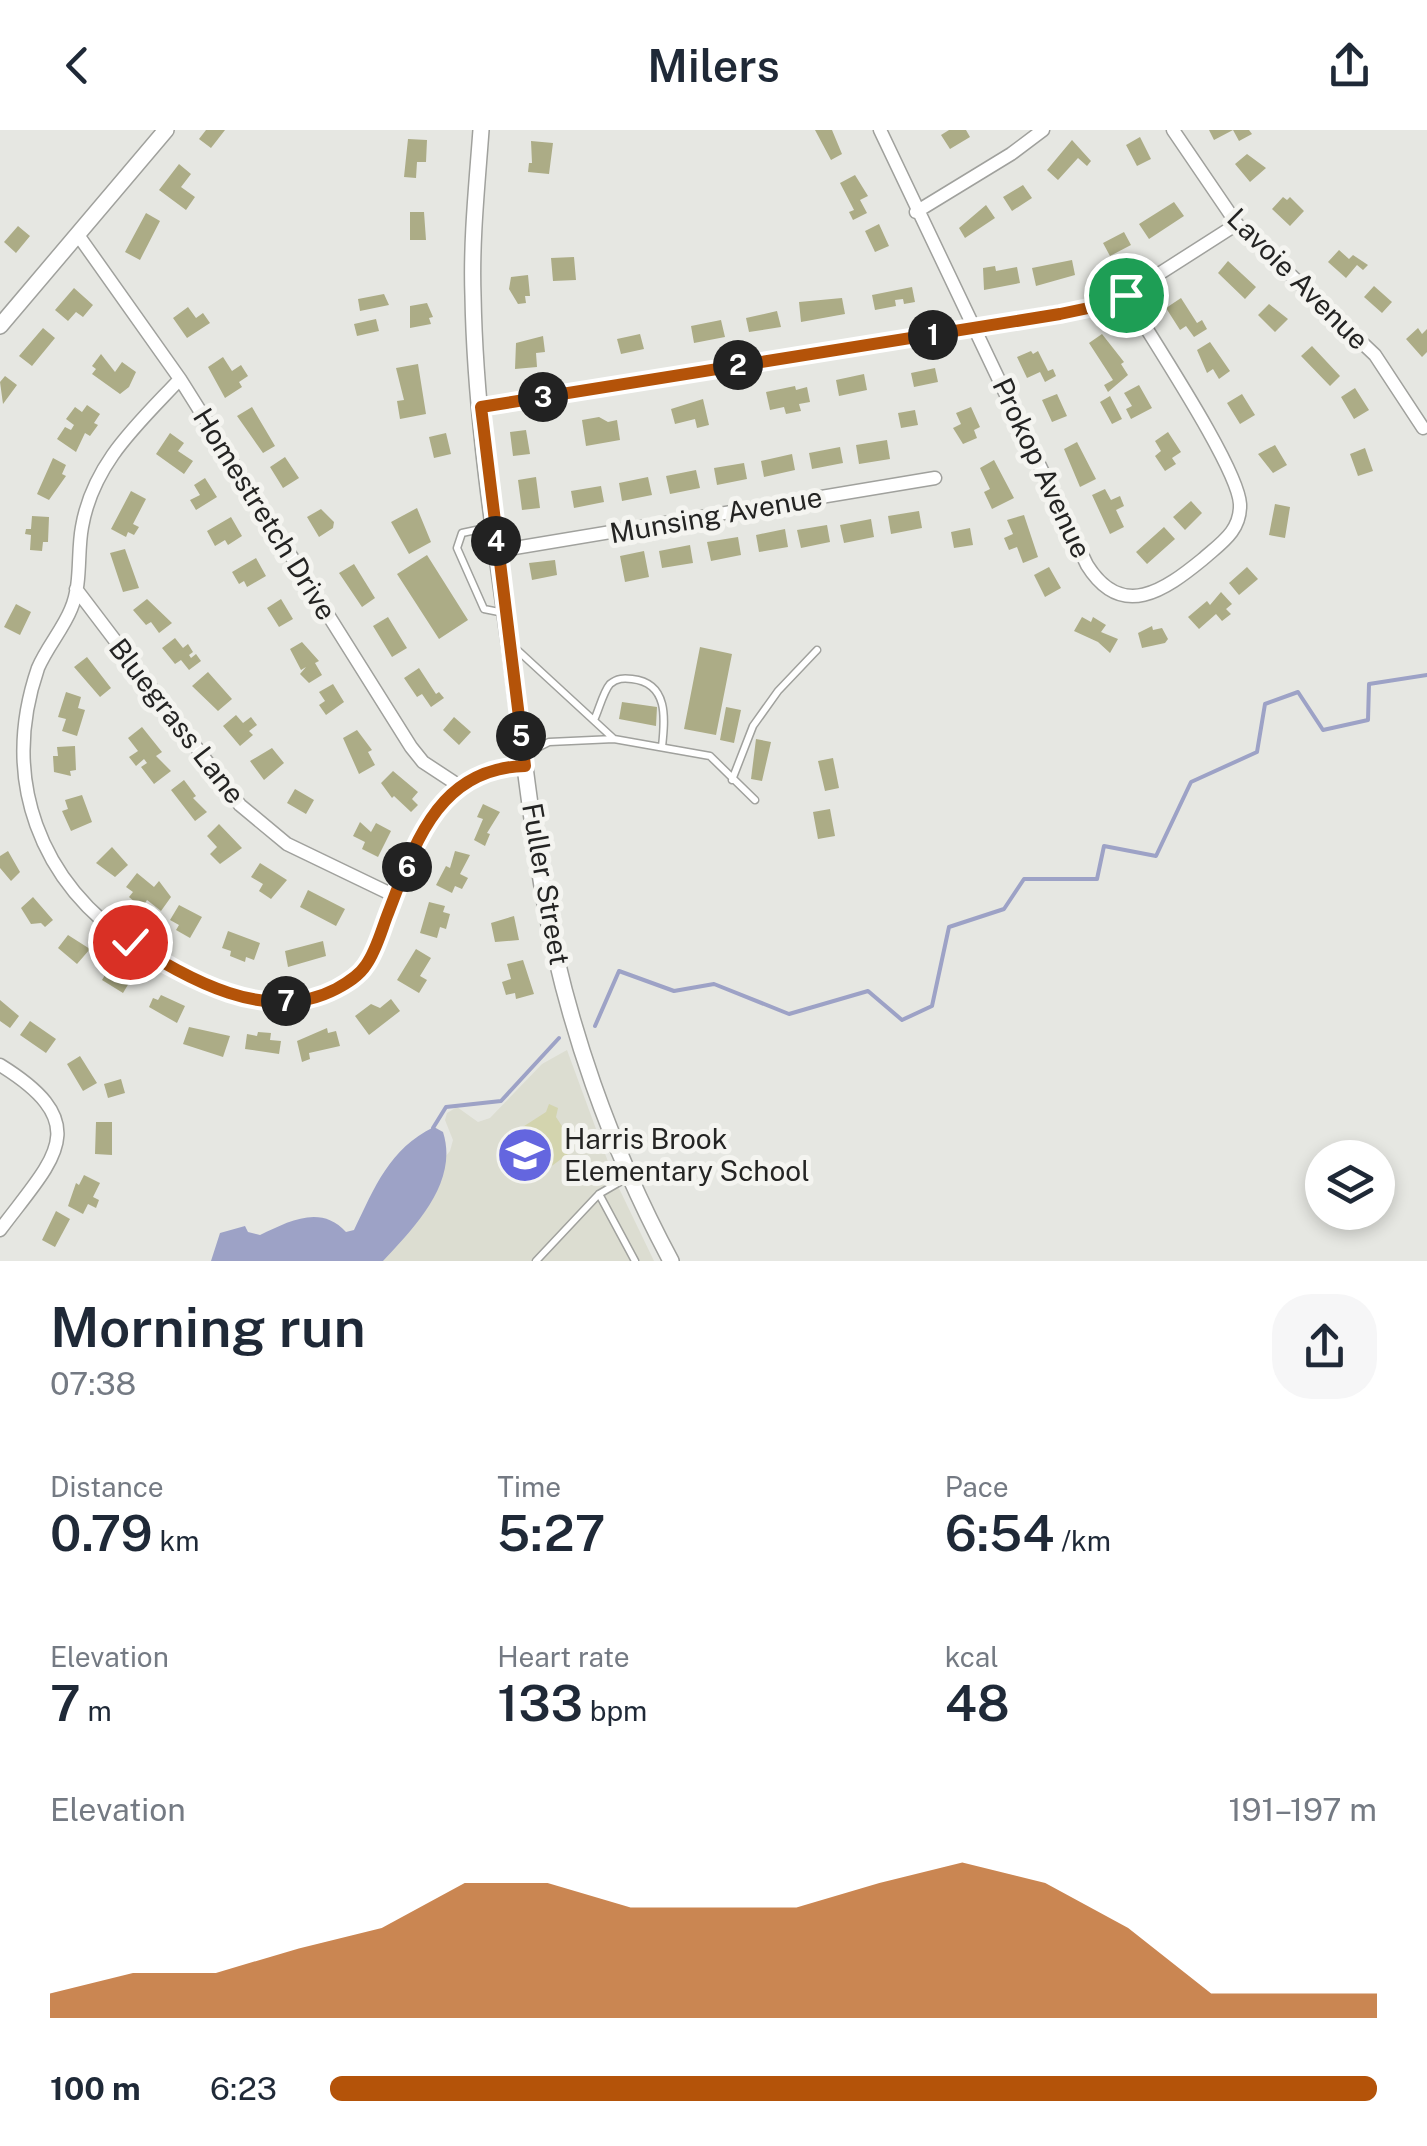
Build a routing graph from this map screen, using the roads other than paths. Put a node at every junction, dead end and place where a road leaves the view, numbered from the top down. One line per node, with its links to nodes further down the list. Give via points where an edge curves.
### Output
1 (166, 130): 8 (street)
2 (482, 130): 13 (street, Fuller Street, via 472,270)
3 (880, 130): 6 (street, Prokop Avenue)
4 (1043, 130): 6 (street)
5 (1173, 130): 7 (street, Lavoie Avenue)
6 (916, 212): 11 (street, Prokop Avenue)
7 (1238, 224): 9 (street); 14 (street, Lavoie Avenue, via 1375,355)
8 (78, 235): 10 (street); 12 (street, Homestretch Drive)
9 (1126, 295): 11 (street); 11 (street, Prokop Avenue, via 1227,466 1240,503 1228,538 1175,582 1141,596 1111,590 1090,570)
10 (0, 326)
11 (975, 328): 13 (street)
12 (180, 379): 18 (street, via 95,478 82,524); 27 (street, Homestretch Drive, via 418,758)
13 (481, 407): 16 (street, Fuller Street)
14 (1423, 428)
15 (935, 478): 17 (street, Munsing Avenue)
16 (494, 527): 17 (street, Fuller Street); 19 (lane, via 462,533 457,548 484,610)
17 (497, 552): 19 (street, Fuller Street)
18 (76, 590): 29 (street, Bluegrass Lane, via 240,805 287,844); 29 (street, via 38,668 17,749 35,835 86,908 180,971 228,993 277,1002 312,999 356,976 373,952)
19 (505, 613): 20 (street, Fuller Street)
20 (509, 642): 22 (lane); 25 (street, Fuller Street)
21 (817, 650): 26 (lane, via 753,726)
22 (594, 720): 23 (lane); 24 (lane, via 608,686 621,678 642,680 662,701)
23 (614, 740): 24 (lane); 25 (lane, via 549,742)
24 (662, 747): 26 (lane, via 710,756)
25 (524, 760): 27 (street); 31 (street, Fuller Street, via 566,993)
26 (732, 780): 28 (lane)
27 (458, 785): 29 (street, via 436,812)
28 (755, 800)
29 (394, 896)
30 (0, 1064): 33 (street, via 44,1098 58,1136 52,1158)
31 (631, 1175): 32 (lane); 36 (street, Fuller Street)
32 (599, 1194): 34 (lane); 35 (lane)
33 (0, 1230)
34 (536, 1261)
35 (636, 1261)
36 (672, 1261)

